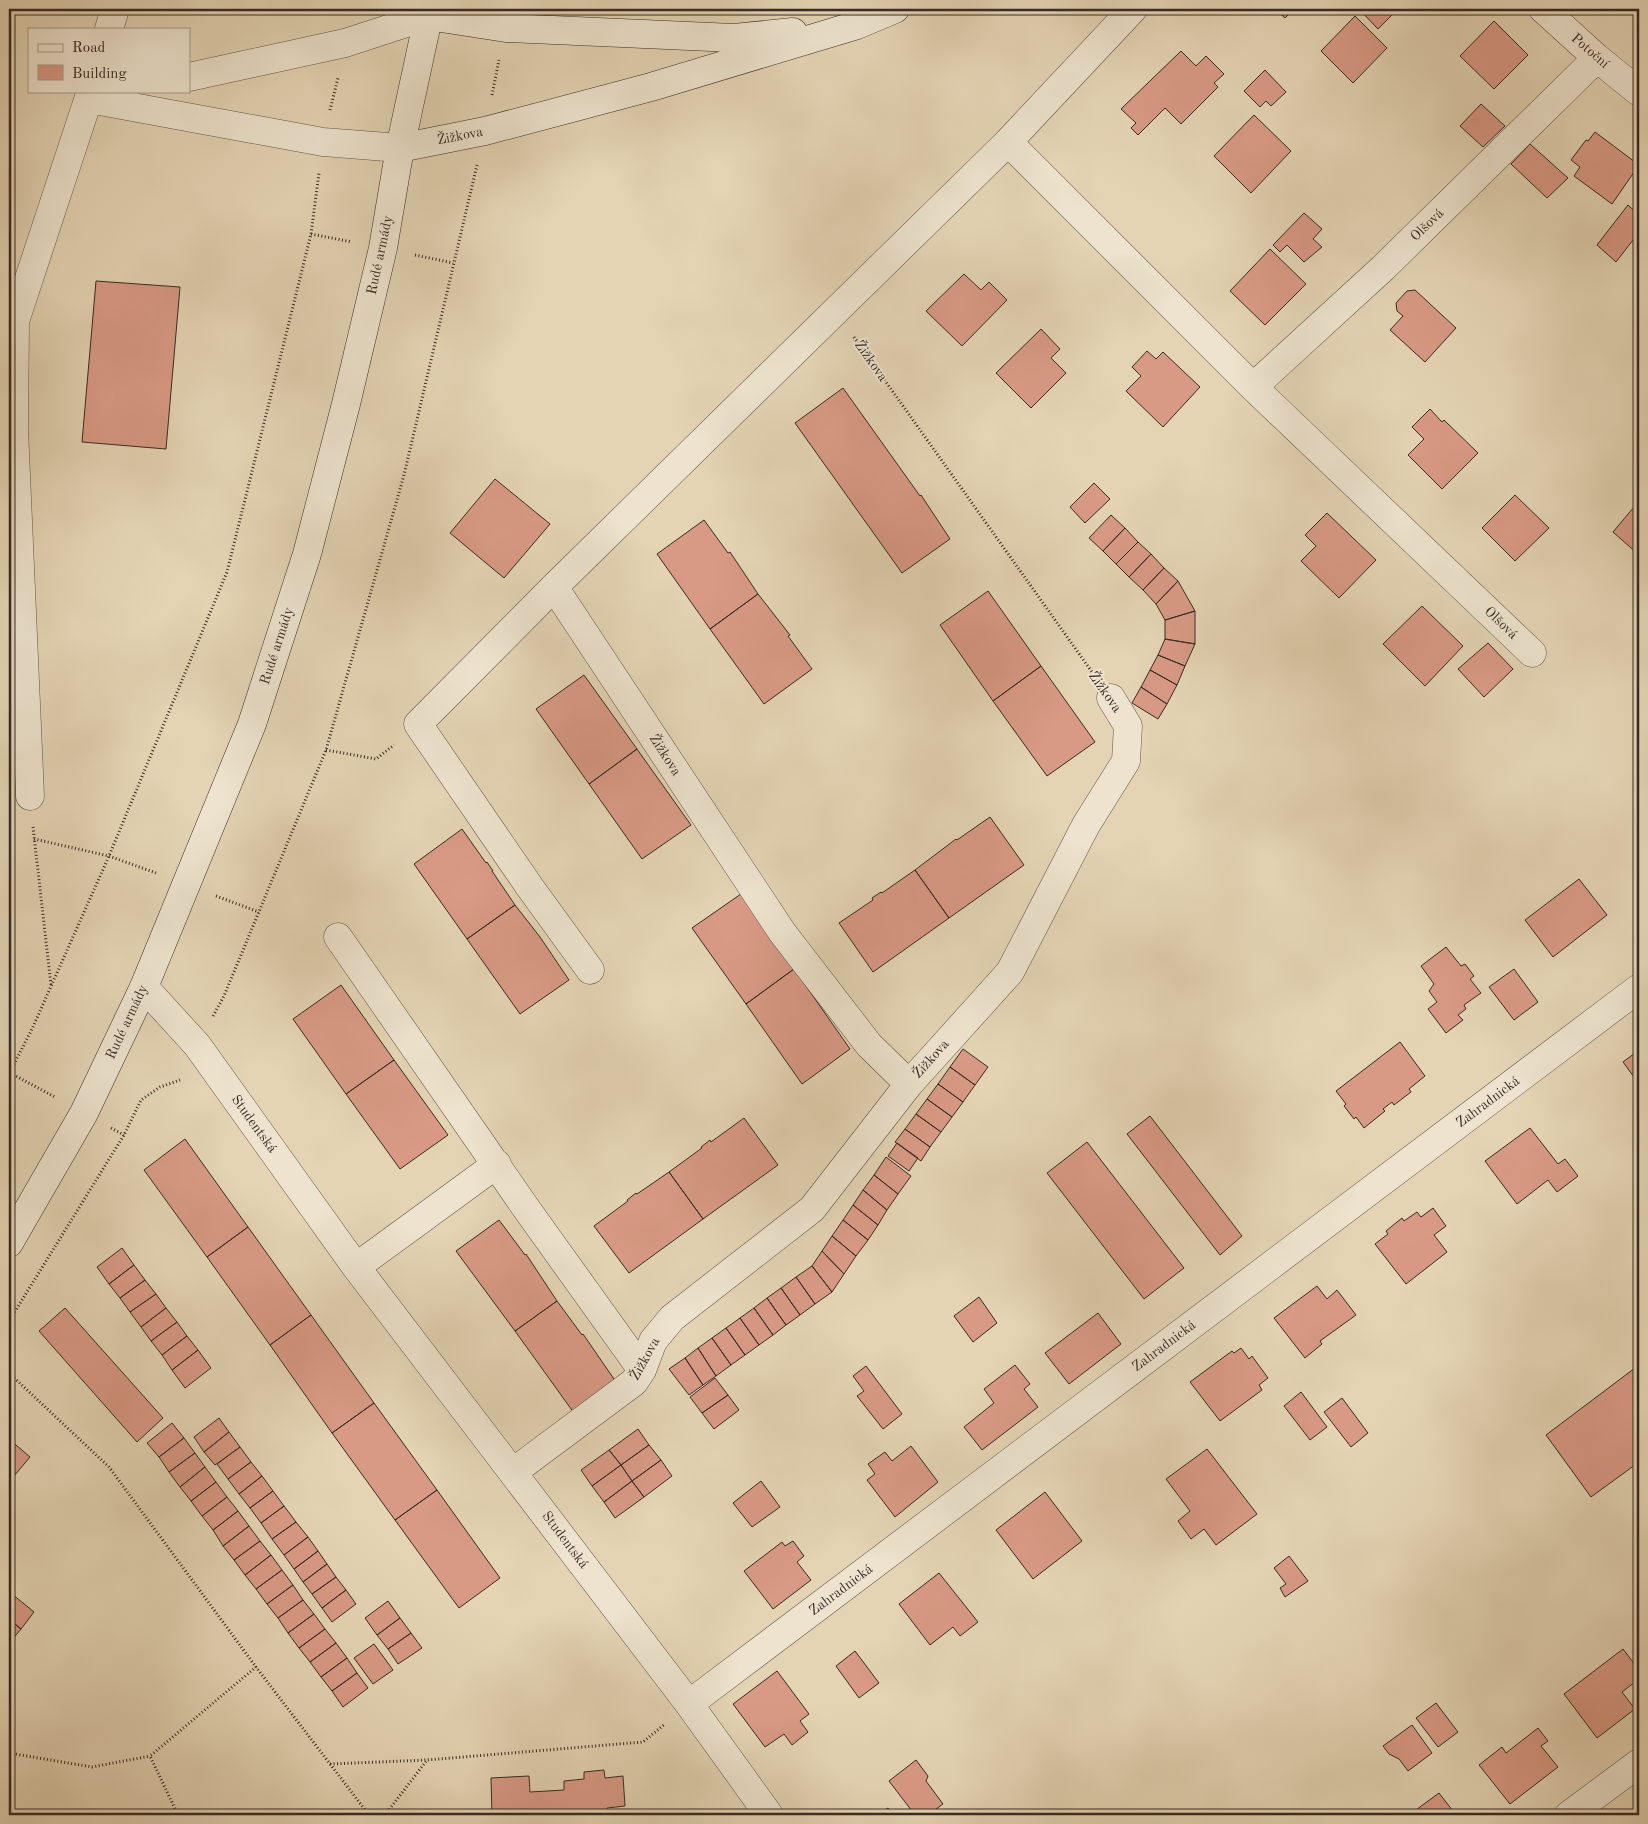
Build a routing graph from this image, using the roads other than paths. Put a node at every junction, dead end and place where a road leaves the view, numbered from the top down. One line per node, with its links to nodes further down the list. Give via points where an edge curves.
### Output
1 (115, 9): 7 (street)
2 (895, 9): 6 (street, Žižkova)
3 (1133, 9): 13 (street)
4 (1543, 9): 8 (street, Potoční)
5 (429, 12): 6 (street, Žižkova, via 506,28 734,38); 9 (street, Žižkova, via 345,43); 14 (street, Rudé armády)
6 (857, 25): 14 (street, Žižkova, via 651,87 485,131)
7 (109, 28)
8 (1597, 58): 11 (street, Potoční); 15 (street, Olšová, via 1383,268)
9 (190, 77)
10 (116, 92): 12 (street)
11 (1639, 92)
12 (90, 95): 14 (street, Žižkova, via 323,142); 19 (street, via 15,320 14,429)
13 (1008, 142): 15 (street, Olšová); 16 (street)
14 (400, 148): 22 (street, Rudé armády, via 382,248 307,554 252,724)
15 (1253, 387): 17 (street, Olšová)
16 (554, 587): 21 (street, via 418,724); 24 (street, Žižkova, via 782,932 869,1045)
17 (1532, 653)
18 (1111, 698): 24 (street, Žižkova, via 1128,726 1126,761 1086,825 1010,972)
19 (30, 796)
20 (338, 937): 25 (street)
21 (590, 970)
22 (144, 987): 26 (street, Rudé armády, via 84,1113); 27 (street, Studentská, via 197,1045)
23 (1639, 988): 30 (street, Zahradnická)
24 (909, 1084): 28 (street, Žižkova, via 812,1209 672,1318 653,1341)
25 (497, 1164): 27 (street); 28 (street)
26 (9, 1243)
27 (356, 1267): 29 (street, Studentská)
28 (642, 1370): 29 (street, Žižkova, via 634,1382 618,1395)
29 (514, 1472): 30 (street, Studentská)
30 (689, 1704): 32 (street, Studentská)
31 (1639, 1763): 33 (street)
32 (769, 1815)
33 (1568, 1815)

